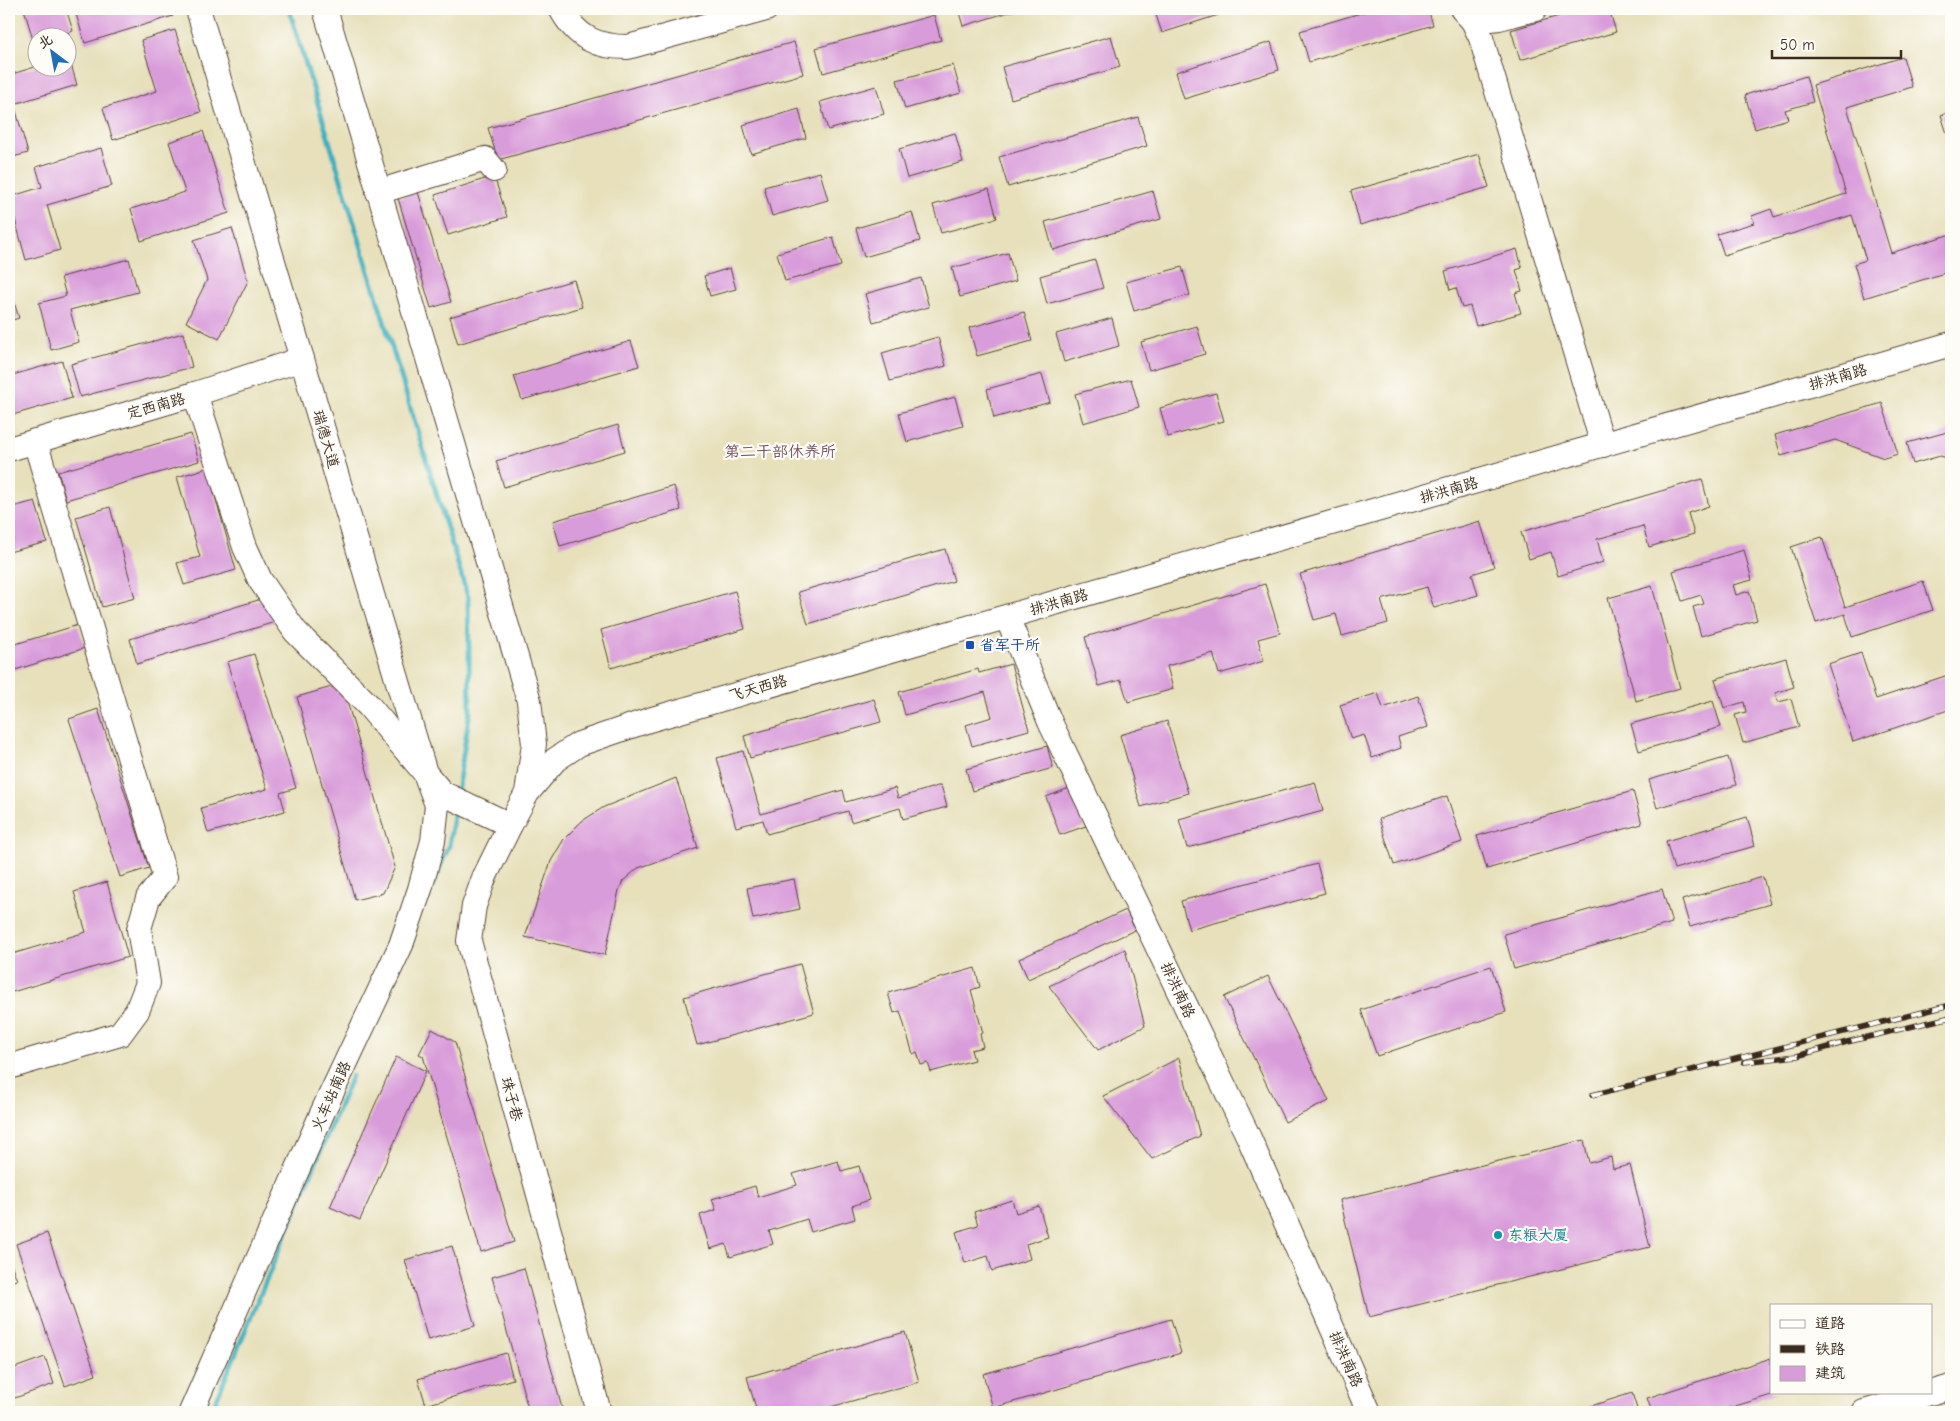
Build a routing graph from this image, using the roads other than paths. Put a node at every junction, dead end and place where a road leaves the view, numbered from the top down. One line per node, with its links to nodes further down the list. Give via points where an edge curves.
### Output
1 (198, 9): 10 (street, 瑞德大道)
2 (325, 9): 8 (street)
3 (561, 9): 4 (street, via 583,36 595,43 628,47)
4 (766, 9)
5 (1535, 9): 6 (street, via 1499,18)
6 (1467, 15): 13 (street, via 1481,38)
7 (494, 170): 8 (street, via 485,159)
8 (378, 192): 17 (street, via 530,701 534,744)
9 (1951, 344): 13 (street, 排洪南路)
10 (302, 359): 11 (street, 定西南路); 16 (street, 瑞德大道)
11 (195, 394): 12 (street, 定西南路); 16 (street, via 245,546 260,580 295,631 368,705)
12 (35, 441): 14 (street, 定西南路); 19 (street, via 165,877 148,898 139,929 148,983 137,1011 120,1034)
13 (1603, 445): 15 (street, 排洪南路)
14 (9, 449)
15 (1007, 617): 17 (street, 飞天西路, via 649,720 579,744 555,760); 25 (street, 排洪南路, via 1050,722 1249,1138)
16 (425, 773): 18 (street, 瑞德大道, via 442,793); 23 (street, 火车站南路, via 437,805 433,841 401,945 324,1109)
17 (528, 793): 18 (street, 珠子巷)
18 (510, 825): 24 (street, 珠子巷, via 474,906 469,941)
19 (9, 1067)
20 (1951, 1387): 21 (street)
21 (1932, 1392)
22 (1927, 1394): 26 (street)
23 (191, 1412)
24 (599, 1412)
25 (1369, 1412)
26 (1864, 1412)

